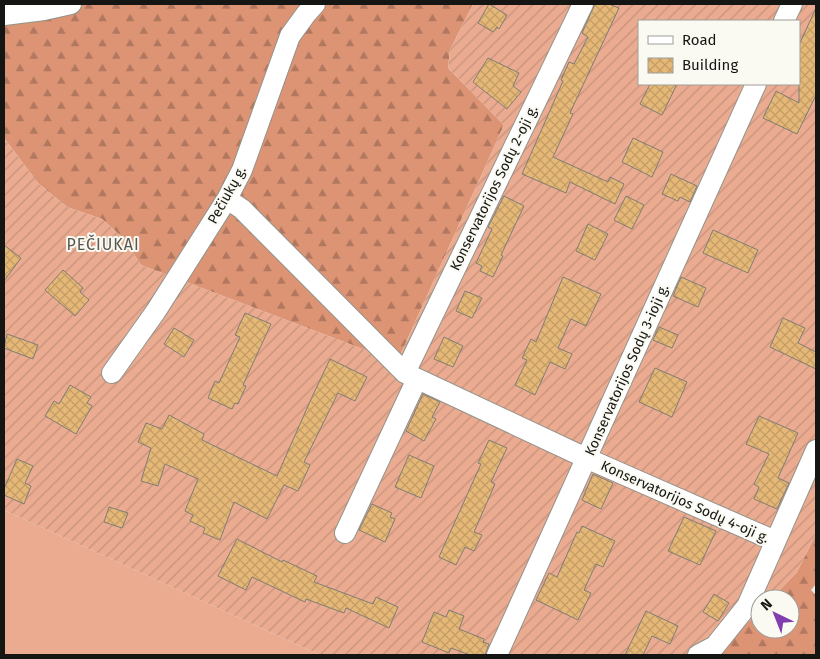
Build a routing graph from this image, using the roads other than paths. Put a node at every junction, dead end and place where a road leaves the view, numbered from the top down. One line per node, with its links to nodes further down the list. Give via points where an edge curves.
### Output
1 (71, 4): 5 (street)
2 (315, 4): 8 (street, Pečiukų g., via 290,36 242,170)
3 (583, 4): 10 (street, Konservatorijos Sodų 2-oji g.)
4 (792, 4): 6 (street)
5 (4, 15)
6 (784, 20)
7 (756, 85): 12 (street, Konservatorijos Sodų 3-ioji g.)
8 (227, 200): 9 (street, Pečiukų g.); 10 (street, via 242,208)
9 (112, 373)
10 (411, 376): 12 (street, Konservatorijos Sodų 4-oji g.); 13 (street, Konservatorijos Sodų 2-oji g.)
11 (816, 450): 14 (street)
12 (586, 458): 14 (street, Konservatorijos Sodų 4-oji g.); 15 (street, Konservatorijos Sodų 3-ioji g.)
13 (345, 533)
14 (775, 541): 16 (street, via 747,606 715,646)
15 (497, 655)
16 (698, 655)

